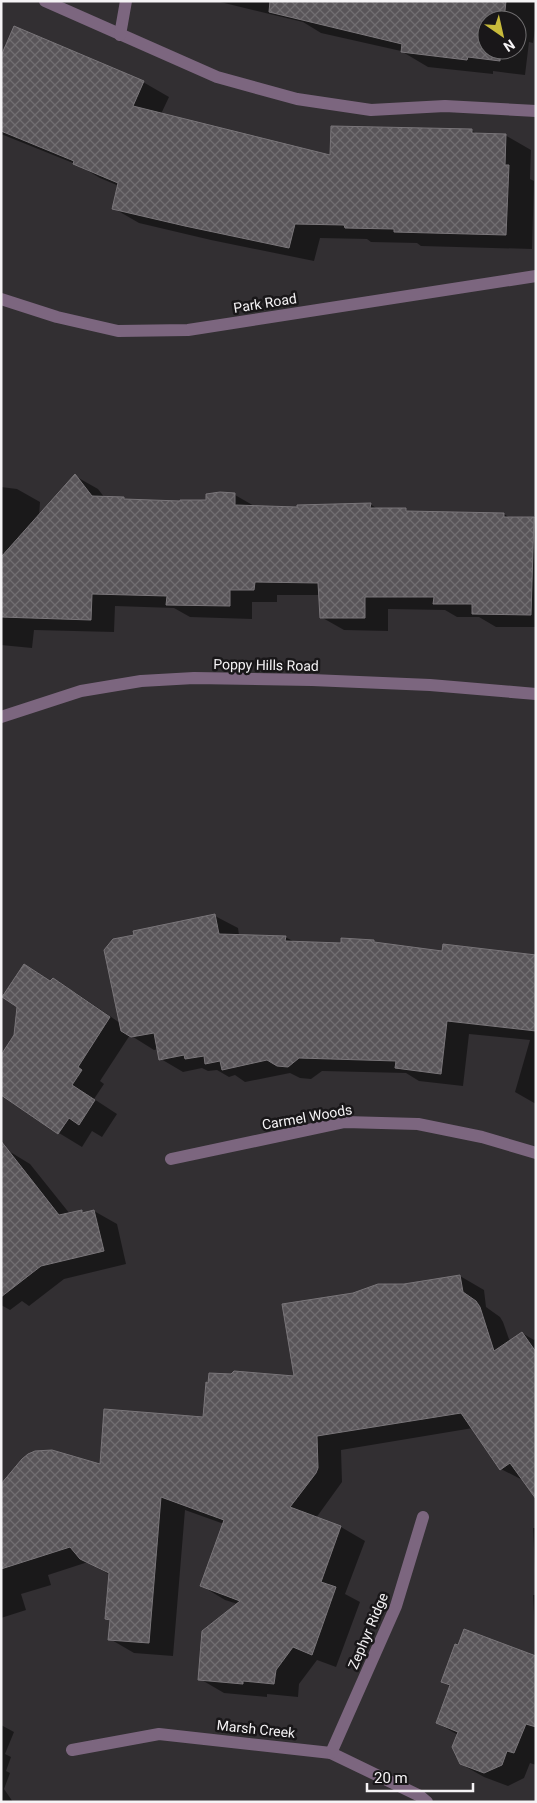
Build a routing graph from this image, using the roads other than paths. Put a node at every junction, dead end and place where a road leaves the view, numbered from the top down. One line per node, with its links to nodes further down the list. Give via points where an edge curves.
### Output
1 (44, 1): 3 (street)
2 (126, 1): 3 (street)
3 (120, 35): 4 (street, via 217,77 297,99 371,110 446,106)
4 (536, 111)
5 (536, 276): 6 (street, Park Road, via 188,330 118,331 57,317)
6 (1, 299)
7 (536, 694): 8 (street, Poppy Hills Road, via 430,685 194,678 141,681 81,691)
8 (1, 718)
9 (536, 1153): 10 (street, Carmel Woods, via 482,1136 418,1124 346,1122)
10 (171, 1159)
11 (423, 1517): 13 (street, Zephyr Ridge, via 396,1606)
12 (72, 1750): 13 (street, Marsh Creek, via 159,1734)
13 (331, 1753): 14 (street, Marsh Creek)
14 (427, 1802)

